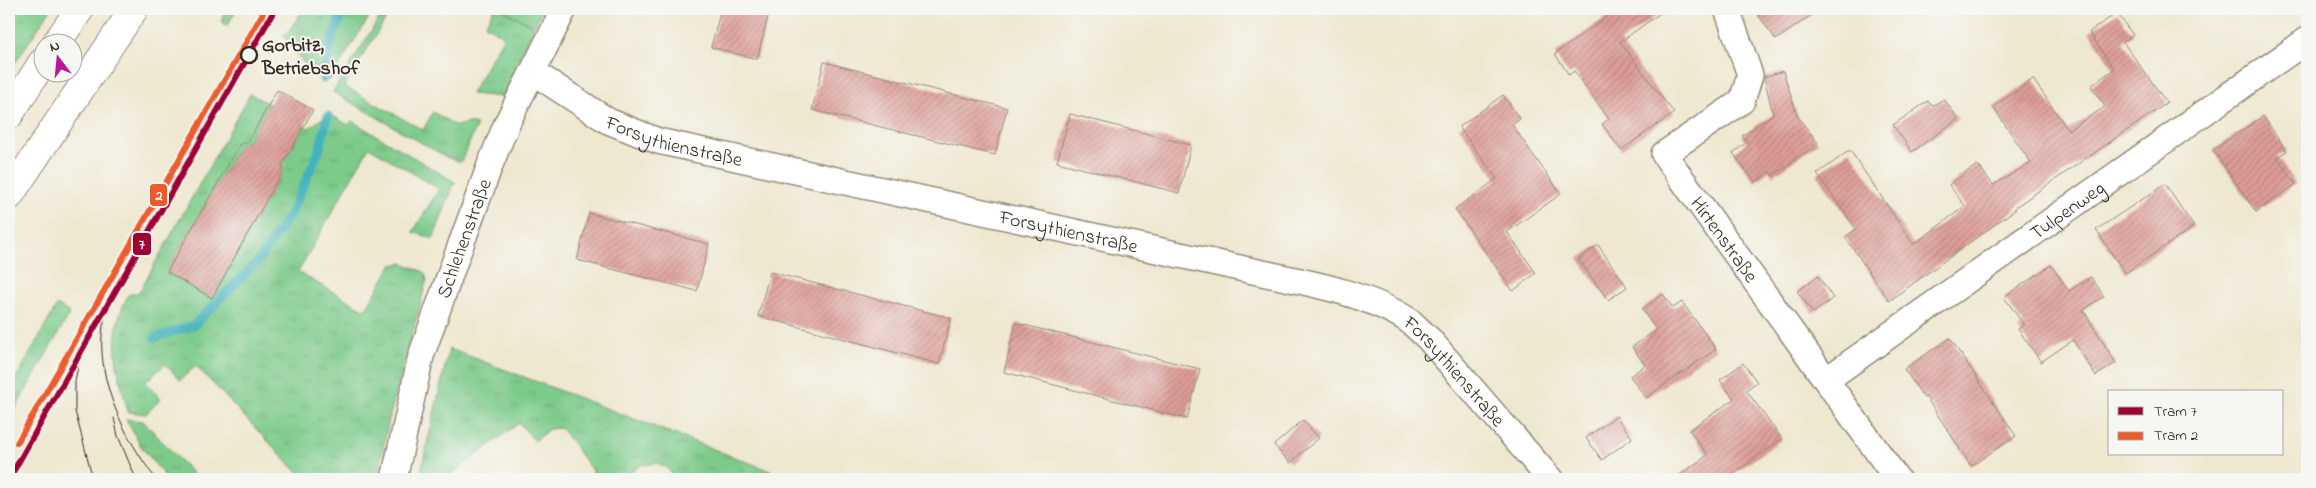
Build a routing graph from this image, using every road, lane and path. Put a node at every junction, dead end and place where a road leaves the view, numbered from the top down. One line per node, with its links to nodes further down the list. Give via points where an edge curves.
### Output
1 (80, 9): 5 (highway)
2 (134, 9): 10 (highway)
3 (564, 9): 7 (street, Schlehenstraße)
4 (1727, 9): 11 (street, Hirtenstraße, via 1750,75 1742,101 1664,154)
5 (63, 32)
6 (2307, 40): 11 (street, Tulpenweg)
7 (533, 72): 12 (street, Schlehenstraße, via 490,164 421,356); 13 (street, Forsythienstraße, via 608,121 658,141 1263,273 1378,305 1408,321 1428,338)
8 (32, 79): 9 (highway)
9 (9, 115)
10 (9, 196)
11 (1826, 380): 14 (street, Hirtenstraße)
12 (394, 479)
13 (1550, 479)
14 (1897, 479)

